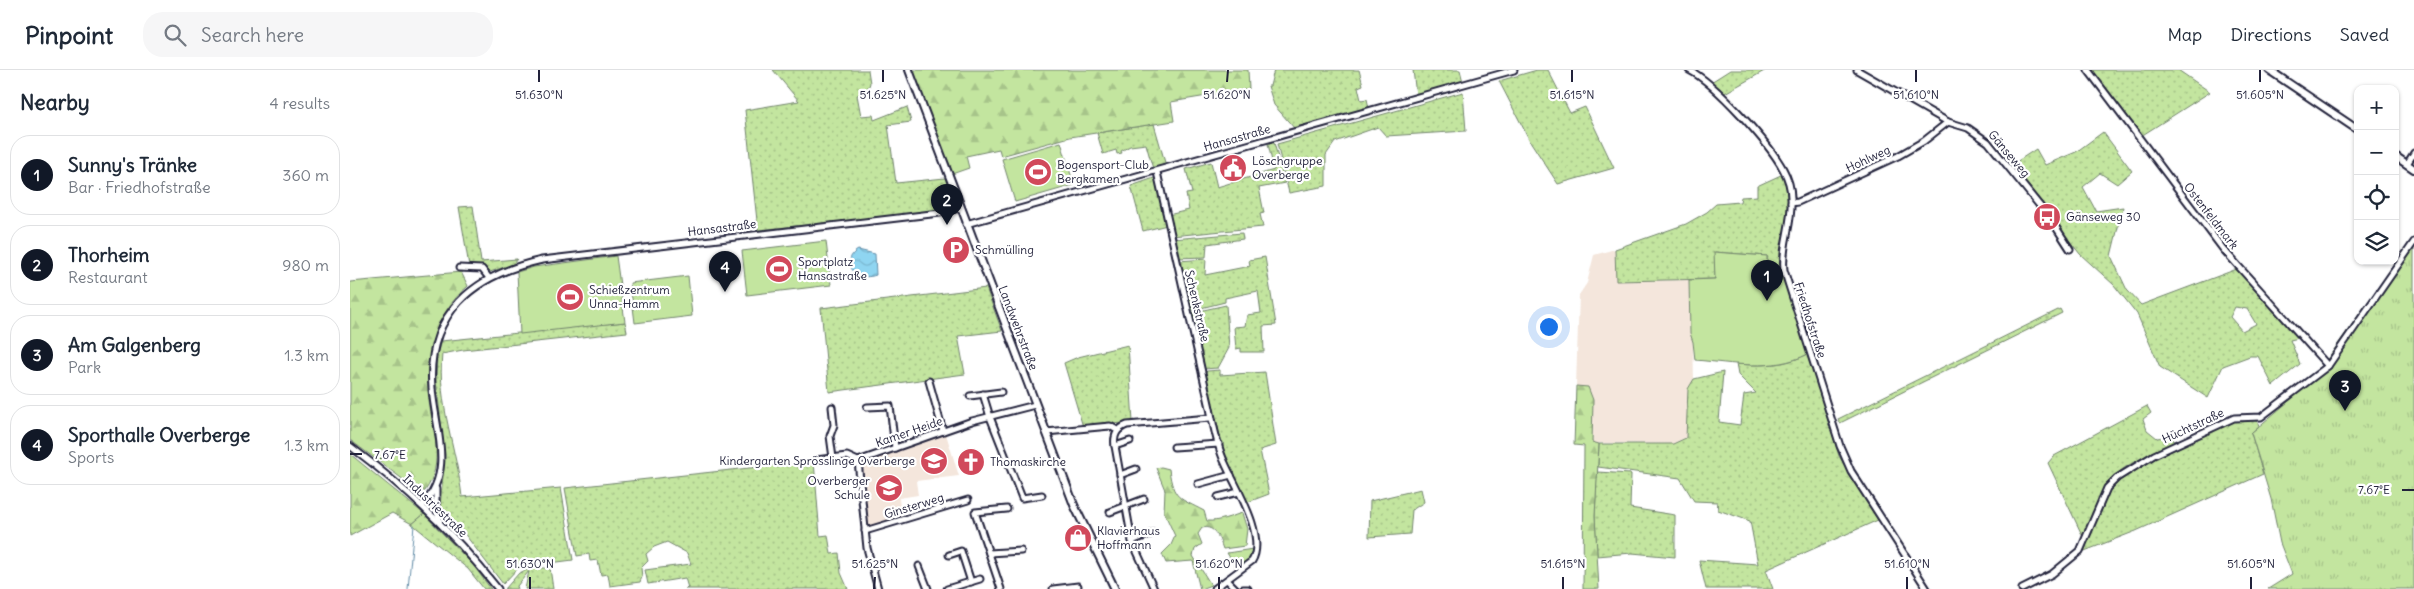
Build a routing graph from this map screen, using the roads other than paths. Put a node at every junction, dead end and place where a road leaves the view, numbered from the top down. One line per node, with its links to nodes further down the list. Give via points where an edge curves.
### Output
1 (909, 70): 15 (main road, Landwehrstraße)
2 (1514, 70): 13 (street, Hansastraße)
3 (1689, 70): 14 (street, Friedhofstraße, via 1705,81 1744,120 1779,162 1788,181)
4 (1857, 70): 7 (street, Gänseweg)
5 (2088, 70): 21 (street, Ostenfeldmark, via 2223,249)
6 (2269, 70): 8 (main road)
7 (1948, 122): 14 (street, Hohlweg, via 1898,156); 18 (street, Gänseweg, via 1968,128 1988,142 2052,221)
8 (2354, 127)
9 (2414, 153): 11 (street)
10 (2399, 159): 11 (main road)
11 (2406, 164): 12 (main road)
12 (2414, 169)
13 (1157, 172): 16 (street, Hansastraße); 30 (street, Schenkstraße)
14 (1791, 203): 81 (street, Friedhofstraße, via 1784,270 1840,446 1851,471)
15 (960, 208): 16 (main road, Landwehrstraße); 20 (street, Hansastraße, via 542,260)
16 (966, 224): 26 (main road, Landwehrstraße)
17 (2414, 242): 21 (street, Hüchtstraße)
18 (2070, 249)
19 (459, 268): 20 (street, via 482,269)
20 (489, 278): 47 (street, Hansastraße, via 457,303 443,325 434,349 432,388 441,458)
21 (2328, 366): 82 (street, Hüchtstraße, via 2261,417 2234,418 2154,455 2117,478 2107,488 2080,551 2052,574)
22 (929, 381): 32 (street)
23 (1001, 392): 24 (street)
24 (984, 394): 25 (street); 29 (street)
25 (970, 396)
26 (1035, 405): 29 (street, Kamer Heide); 33 (main road, Landwehrstraße)
27 (832, 407): 40 (street, via 834,426 830,436)
28 (867, 407): 39 (street, via 890,406)
29 (990, 417): 32 (street, Kamer Heide); 49 (street, via 1022,498)
30 (1210, 418): 31 (street, via 1127,425); 35 (street, Schenkstraße)
31 (1117, 430): 33 (street, via 1110,426); 37 (street)
32 (943, 431): 39 (street, Kamer Heide)
33 (1046, 432): 75 (main road, Landwehrstraße, via 1080,520)
34 (1130, 441): 37 (street)
35 (1219, 444): 38 (street); 45 (street, Schenkstraße)
36 (350, 446): 53 (street, Industriestraße)
37 (1114, 446): 44 (street)
38 (1174, 447)
39 (895, 448): 42 (street, Kamer Heide)
40 (833, 458): 41 (street); 42 (street, via 850,456)
41 (816, 460)
42 (858, 461): 58 (street)
43 (1136, 469): 44 (street)
44 (1120, 475): 54 (street)
45 (1231, 475): 46 (street); 48 (street, Schenkstraße)
46 (1198, 484)
47 (436, 486): 53 (street, Hansastraße); 57 (street, via 436,510)
48 (1239, 492): 50 (street); 66 (street, Schenkstraße, via 1254,528 1255,556)
49 (1042, 495)
50 (1218, 497)
51 (1144, 499): 54 (street)
52 (968, 500): 58 (street, Ginsterweg)
53 (423, 505): 57 (street, Industriestraße)
54 (1126, 506): 56 (street); 60 (street)
55 (1007, 509): 62 (street, via 975,512)
56 (1110, 512)
57 (443, 525): 69 (street, Industriestraße)
58 (865, 531): 70 (street)
59 (1153, 533): 60 (street)
60 (1132, 541): 76 (street)
61 (1021, 551): 62 (street)
62 (989, 553): 73 (street)
63 (949, 555): 67 (street, via 961,551)
64 (919, 566): 71 (street)
65 (980, 578): 67 (street)
66 (1227, 580): 77 (street); 78 (street)
67 (971, 582): 72 (street)
68 (1078, 586): 74 (street)
69 (498, 589)
70 (878, 589)
71 (928, 589)
72 (947, 589)
73 (1000, 589)
74 (1053, 589)
75 (1115, 589)
76 (1154, 589)
77 (1214, 589)
78 (1236, 589)
79 (1243, 589): 80 (street)
80 (1248, 589)
81 (1927, 589)
82 (2022, 589)

